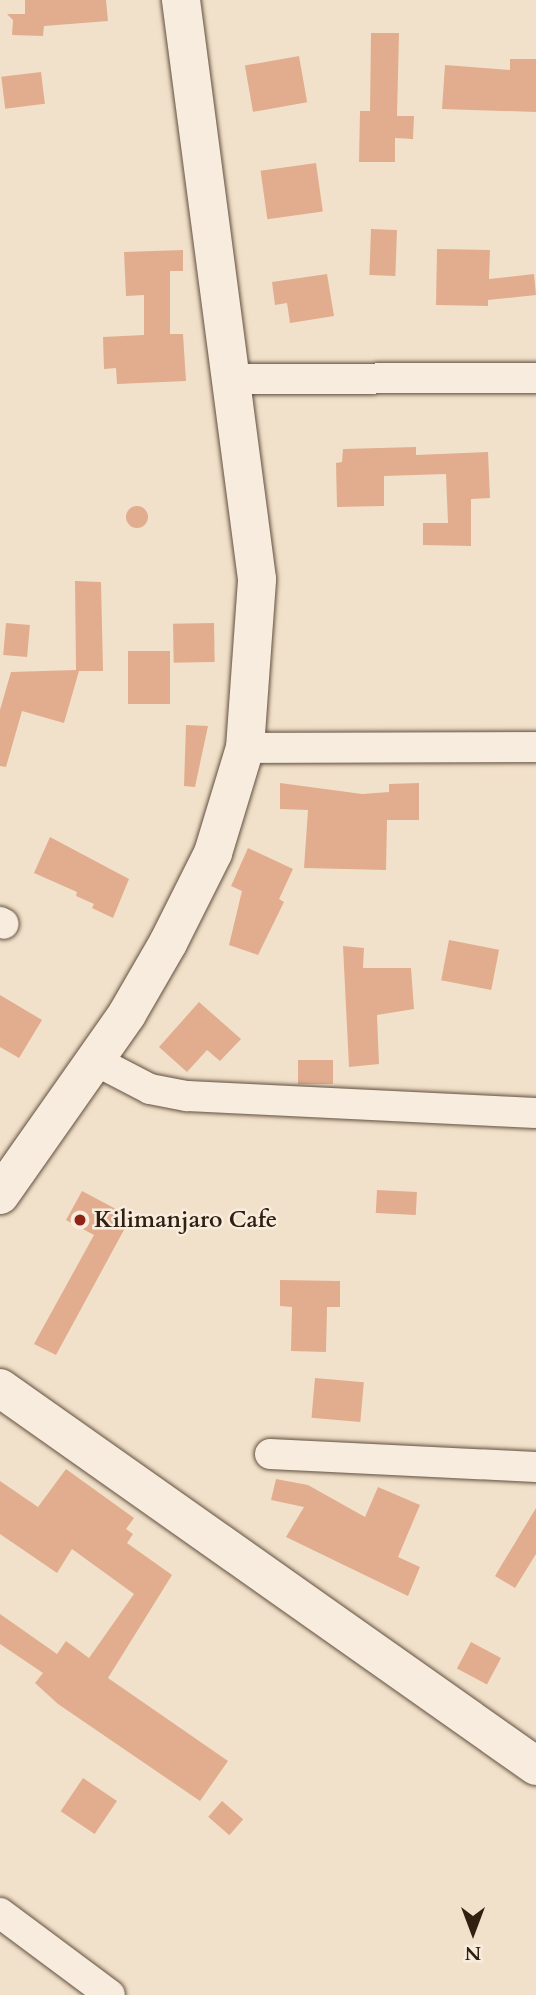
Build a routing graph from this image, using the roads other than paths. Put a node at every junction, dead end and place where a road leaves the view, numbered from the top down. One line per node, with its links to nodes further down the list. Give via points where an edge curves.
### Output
1 (181, 0): 3 (main road)
2 (536, 378): 3 (street)
3 (233, 379): 5 (main road, via 257,579)
4 (536, 747): 5 (street)
5 (245, 748): 6 (main road, via 213,853 140,992)
6 (94, 1060): 7 (street, via 150,1089 187,1096); 8 (main road)
7 (536, 1113)
8 (0, 1195)
9 (0, 1388): 12 (main road)
10 (270, 1454): 11 (street)
11 (536, 1468)
12 (533, 1762)
13 (0, 1913): 14 (street)
14 (110, 1995)

